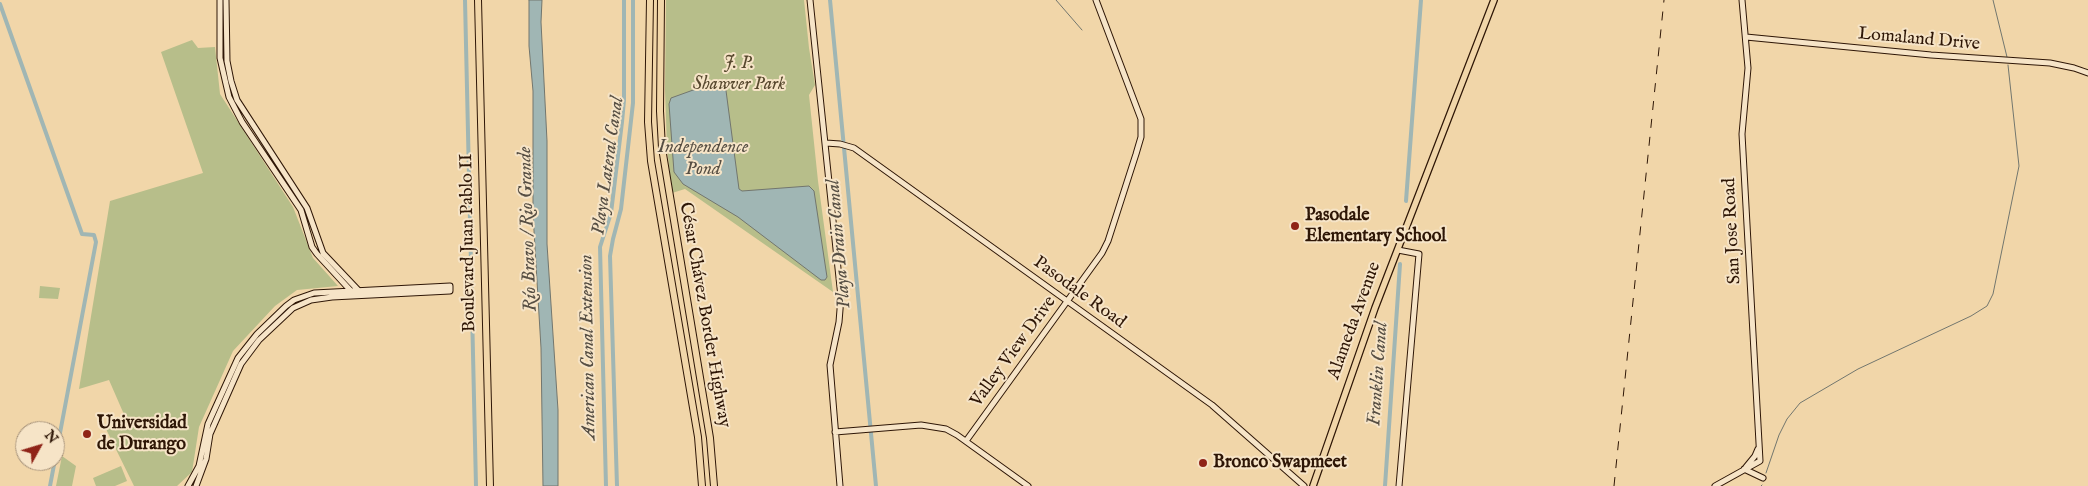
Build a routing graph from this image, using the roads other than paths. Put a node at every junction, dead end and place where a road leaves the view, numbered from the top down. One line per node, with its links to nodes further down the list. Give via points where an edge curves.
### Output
1 (220, 0): 14 (street, via 220,58 232,104 301,210 317,254)
2 (226, 0): 15 (street, via 228,70 237,100 304,203 323,253)
3 (478, 0): 24 (highway, Boulevard Juan Pablo II)
4 (650, 0): 25 (highway, César Chávez Border Highway, via 648,122 651,161 698,437)
5 (661, 0): 26 (highway, César Chávez Border Highway, via 662,148 710,438)
6 (810, 0): 12 (street)
7 (1096, 0): 16 (street, Valley View Drive, via 1139,114 1141,132 1108,241)
8 (1494, 0): 13 (main road, Alameda Avenue)
9 (1742, 0): 10 (street, San Jose Road)
10 (1746, 37): 11 (street, Lomaland Drive, via 2050,63 2070,66); 19 (street, San Jose Road, via 1748,68 1742,134)
11 (2088, 74)
12 (826, 144): 16 (street, Pasodale Road, via 849,146); 17 (street, via 841,297 830,364)
13 (1398, 250): 30 (main road, Alameda Avenue); 31 (street, via 1419,254)
14 (351, 290): 15 (street); 22 (street, via 294,300 248,344 238,358 208,424 198,466)
15 (357, 292): 15 (street, via 450,288 362,295); 23 (street, via 300,304 285,314 252,348 241,364 210,434 204,468)
16 (1067, 302): 18 (street, Valley View Drive); 29 (street, Pasodale Road, via 1212,405)
17 (835, 432): 18 (street, via 931,425 946,429); 27 (street)
18 (966, 441): 28 (street)
19 (1759, 444): 20 (street, via 1755,456); 20 (street, San Jose Road, via 1760,461)
20 (1744, 470): 21 (street); 32 (street)
21 (1763, 478)
22 (188, 486)
23 (196, 486)
24 (490, 486)
25 (702, 486)
26 (714, 486)
27 (840, 486)
28 (1028, 486)
29 (1304, 486)
30 (1313, 486)
31 (1399, 486)
32 (1715, 486)

